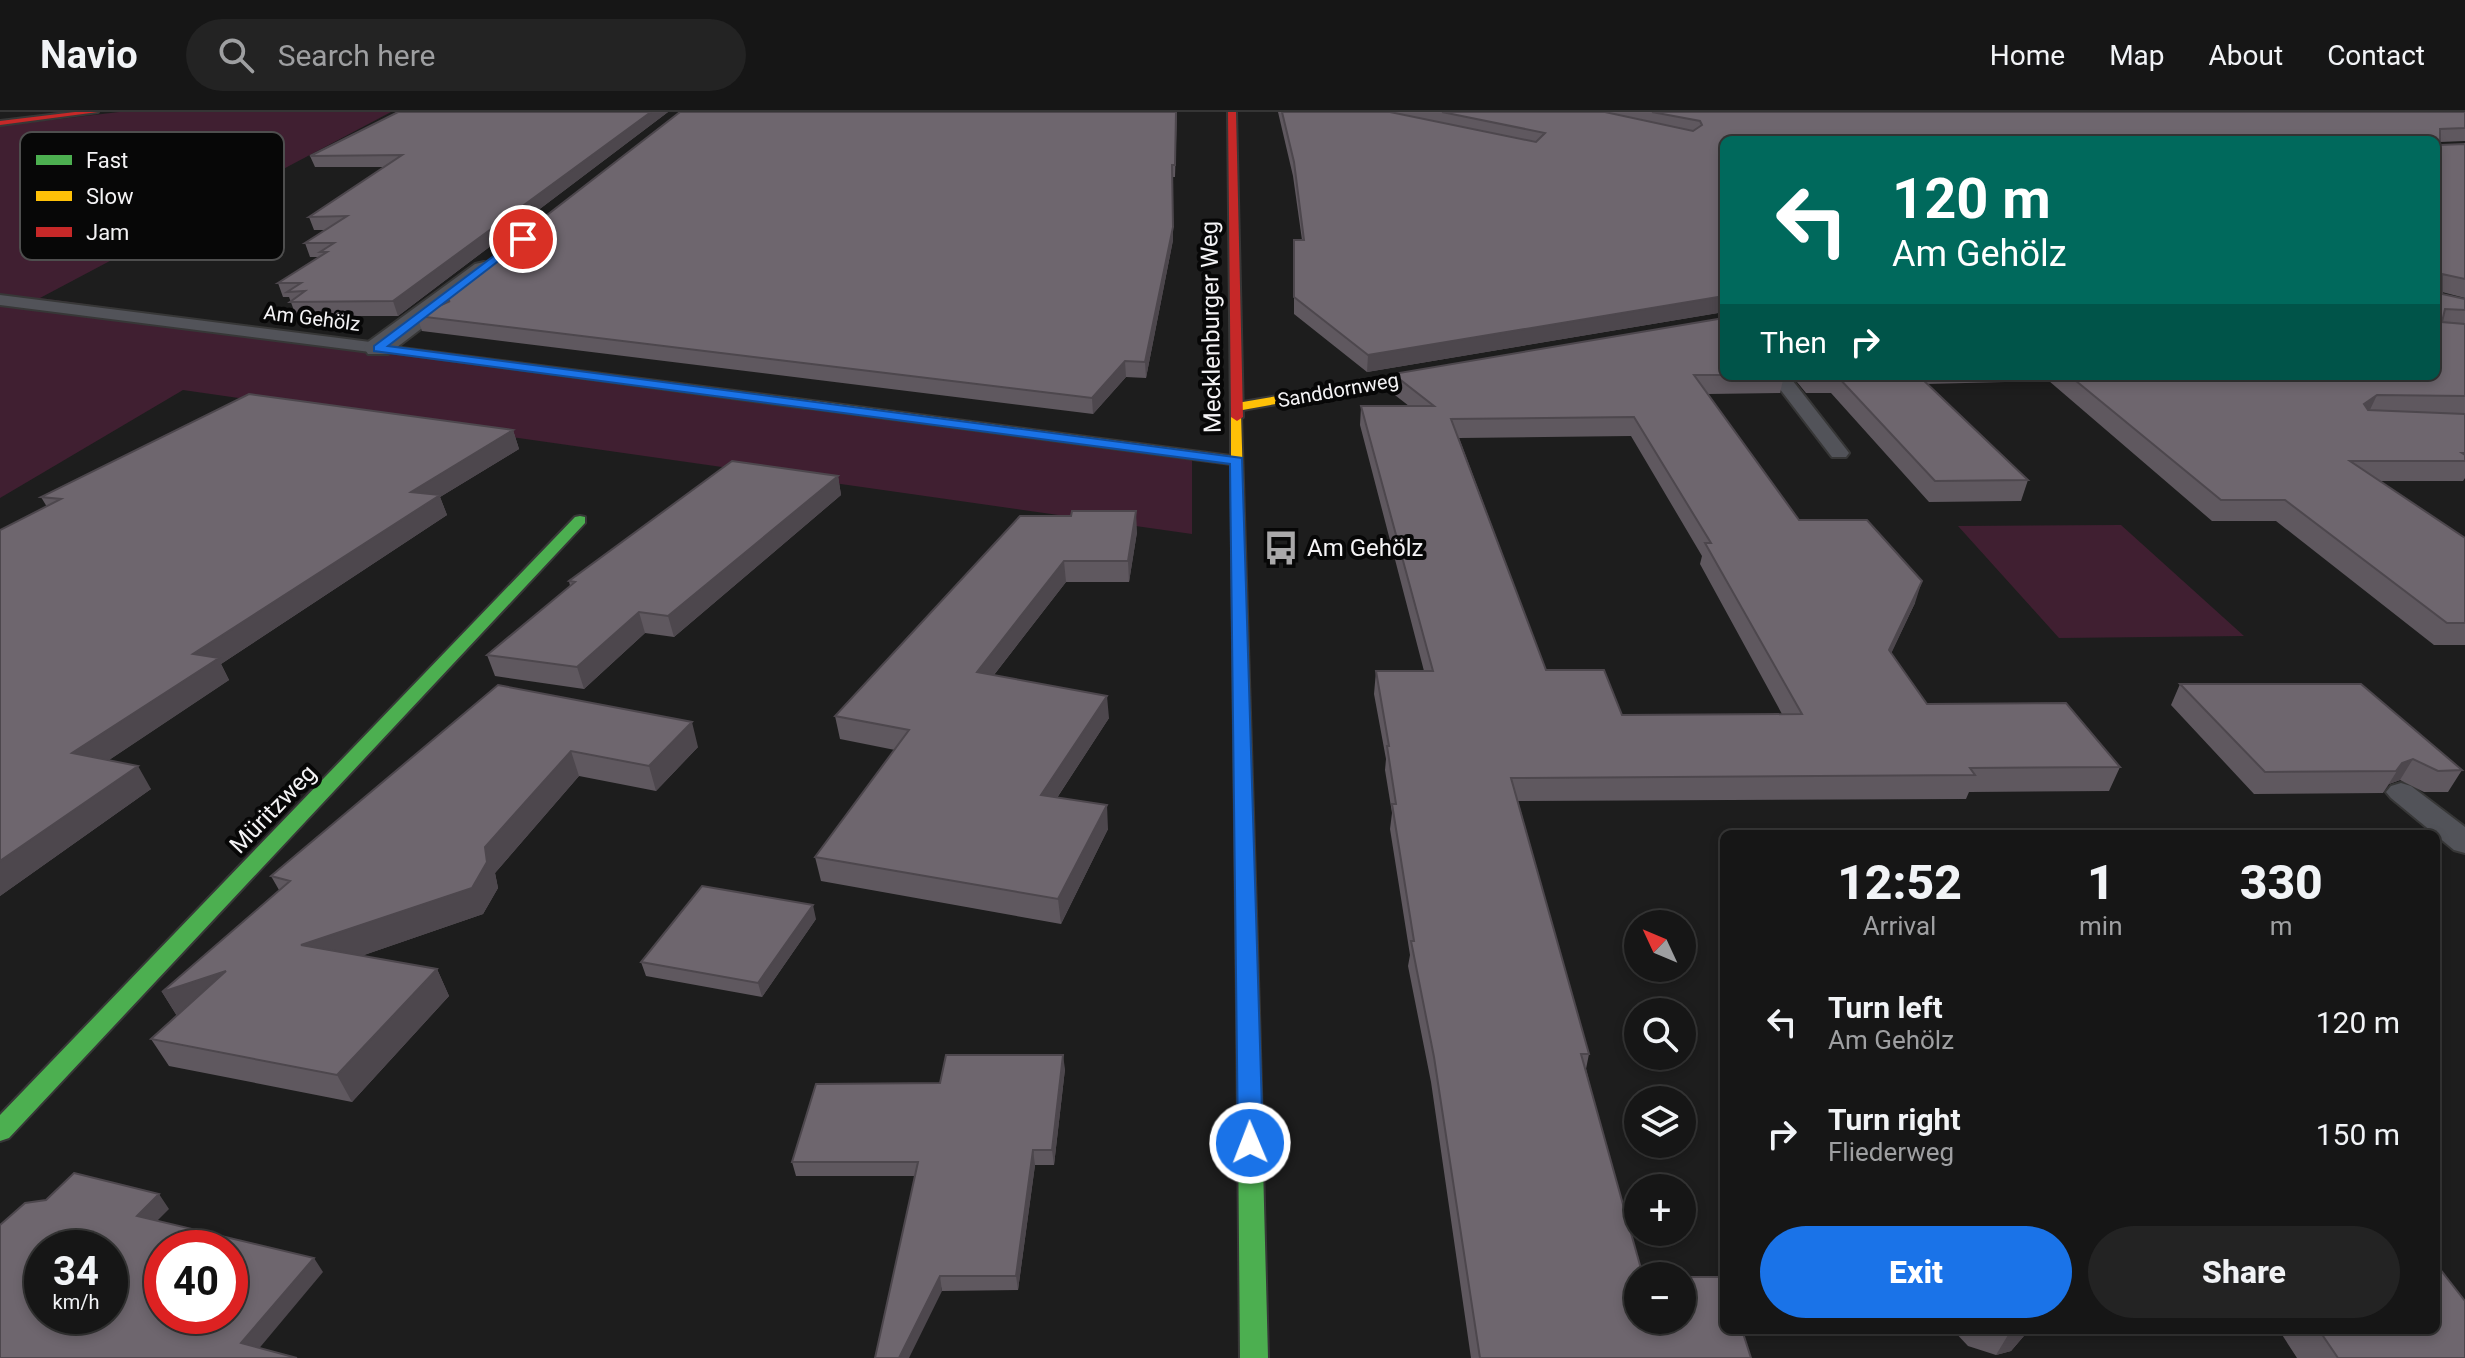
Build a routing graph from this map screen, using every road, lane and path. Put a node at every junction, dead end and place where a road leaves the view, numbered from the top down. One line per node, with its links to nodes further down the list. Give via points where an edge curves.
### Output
1 (94, 112): 3 (street)
2 (1232, 112): 9 (street, Mecklenburger Weg)
3 (0, 123)
4 (499, 257): 6 (street)
5 (0, 300): 6 (lane, Am Gehölz)
6 (378, 348): 11 (street, Am Gehölz)
7 (1472, 366): 9 (street, Sanddornweg)
8 (1782, 380): 10 (lane)
9 (1237, 407): 11 (street, Mecklenburger Weg)
10 (1839, 453)
11 (1237, 461): 16 (street, Mecklenburger Weg)
12 (580, 520): 15 (street, Müritzweg)
13 (2401, 792): 14 (lane)
14 (2465, 843)
15 (0, 1131)
16 (1254, 1358)

